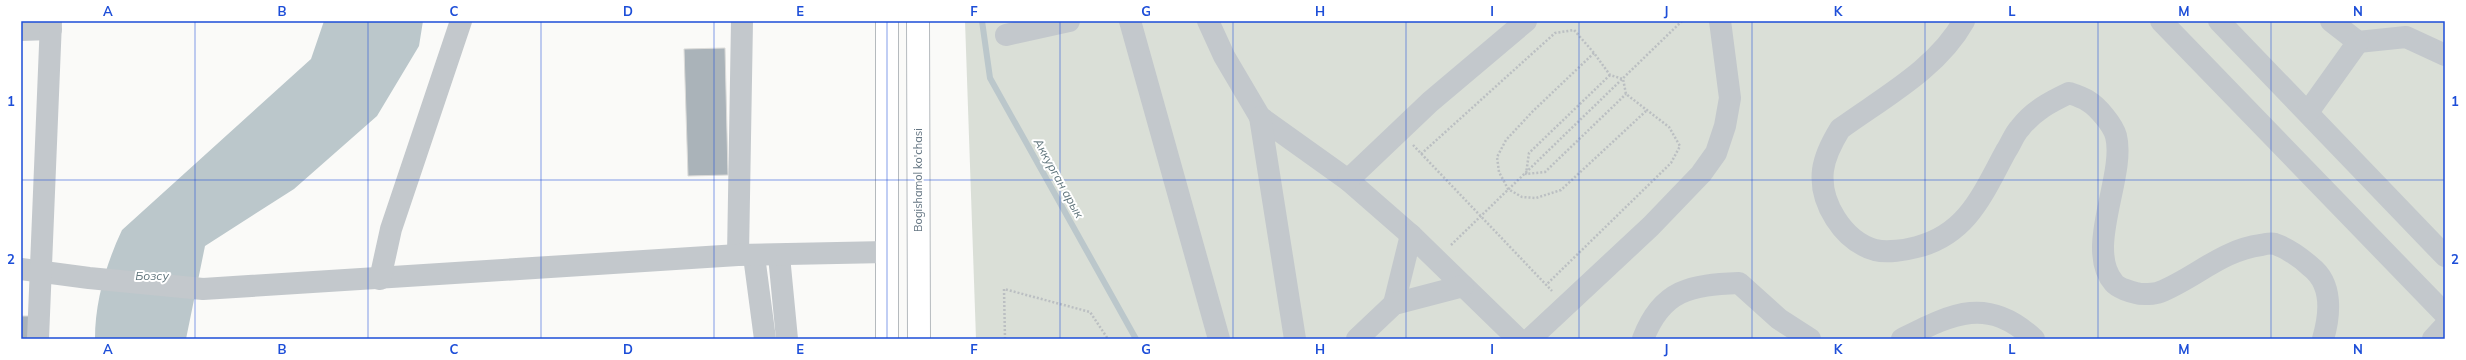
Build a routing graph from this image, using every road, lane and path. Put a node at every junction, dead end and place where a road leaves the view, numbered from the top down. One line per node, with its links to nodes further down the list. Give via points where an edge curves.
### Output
1 (461, 21): 40 (lane, via 391,229)
2 (742, 21): 35 (lane)
3 (887, 21): 34 (main road)
4 (918, 21): 50 (main road, Bogishamol ko'chasi)
5 (1069, 21): 17 (lane)
6 (1130, 21): 53 (lane)
7 (1208, 21): 26 (lane, via 1224,56)
8 (1526, 21): 27 (lane, via 1486,52)
9 (1682, 21): 22 (path)
10 (1720, 21): 44 (lane, via 1730,98 1724,132 1716,153 1701,174 1651,226)
11 (1964, 21): 62 (lane, via 1955,37 1934,61 1840,129 1831,143 1823,170 1823,190 1836,221 1848,233 1875,250 1916,248 1942,239 1960,225 1975,207 2019,128 2040,108 2069,93 2089,101 2116,135 2118,157 2108,204 2103,256 2115,284 2137,294 2159,293 2245,247 2273,243 2290,250 2315,270 2323,285 2329,303 2329,320)
12 (2161, 21): 45 (lane)
13 (2219, 21): 25 (lane)
14 (2331, 21): 18 (lane)
15 (51, 25): 16 (lane); 39 (lane)
16 (21, 30)
17 (1006, 35)
18 (2358, 42): 20 (lane, via 2406,37); 25 (lane)
19 (1594, 53): 21 (path); 28 (path, via 1574,30 1555,33); 31 (path, via 1506,140 1497,157 1499,172)
20 (2445, 55)
21 (1610, 75): 22 (path); 29 (path, via 1529,153)
22 (1623, 79): 23 (path); 29 (path)
23 (1626, 94): 24 (path); 29 (path, via 1545,172)
24 (1646, 111): 31 (path, via 1561,190 1536,198 1522,197); 41 (path, via 1670,127 1680,146 1671,164)
25 (2308, 112): 37 (lane)
26 (1260, 117): 30 (lane); 54 (lane)
27 (1398, 131): 28 (path); 30 (lane)
28 (1421, 154): 32 (path)
29 (1526, 174): 31 (path)
30 (1348, 180): 33 (lane)
31 (1508, 189): 32 (path)
32 (1482, 215): 38 (path); 41 (path)
33 (1411, 235): 38 (lane); 43 (lane)
34 (887, 252): 36 (lane); 49 (main road)
35 (746, 256): 36 (lane); 40 (lane); 47 (lane)
36 (779, 256): 48 (lane)
37 (2445, 256)
38 (1436, 259): 42 (lane)
39 (30, 270): 40 (lane, via 203,289); 46 (lane)
40 (380, 279)
41 (1546, 284): 44 (path)
42 (1463, 286): 43 (lane); 56 (lane)
43 (1394, 304): 55 (lane)
44 (1565, 305): 57 (lane)
45 (2441, 330)
46 (38, 339)
47 (765, 339)
48 (787, 339)
49 (887, 339)
50 (919, 339)
51 (1004, 339): 52 (path, via 1004,289 1090,312)
52 (1108, 339)
53 (1219, 339)
54 (1295, 339)
55 (1357, 339)
56 (1518, 339)
57 (1530, 339)
58 (1643, 339): 59 (lane, via 1656,315 1671,298 1687,289 1705,285 1739,283 1779,319)
59 (1810, 339)
60 (1902, 339): 61 (lane, via 1934,322 1960,314 1993,313 2018,324)
61 (2034, 339)
62 (2323, 339)

